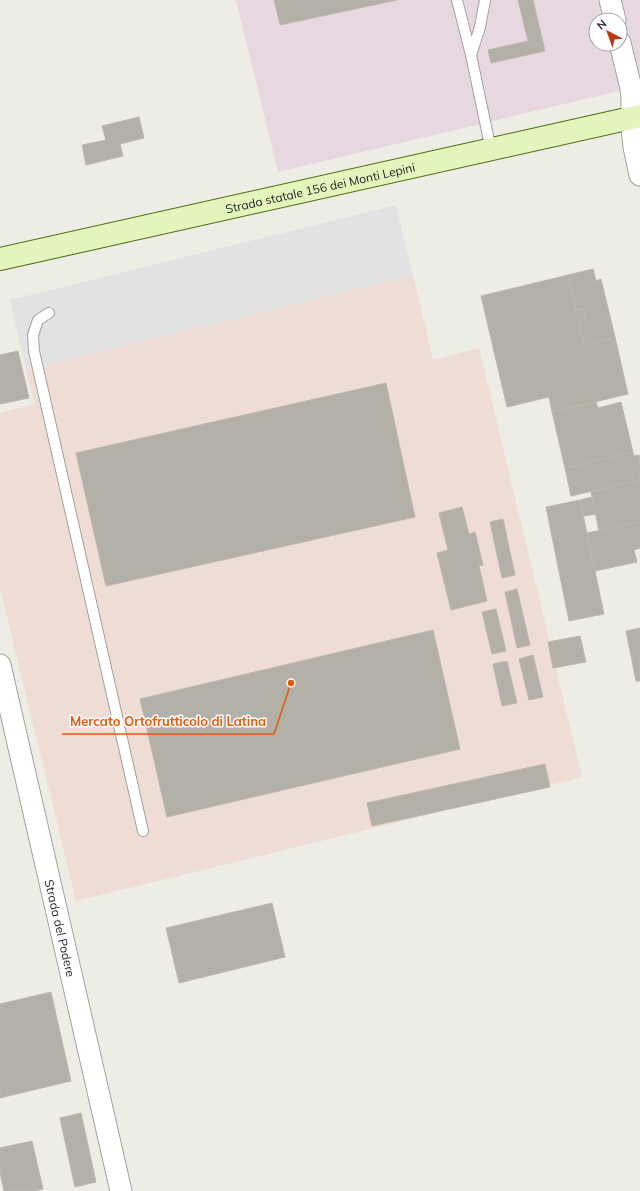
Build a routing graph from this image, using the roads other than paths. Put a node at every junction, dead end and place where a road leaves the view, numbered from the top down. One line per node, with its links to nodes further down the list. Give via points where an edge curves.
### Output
1 (457, 0): 6 (lane)
2 (484, 0): 6 (lane, via 479,31)
3 (610, 0): 4 (street)
4 (613, 12)
5 (622, 52): 7 (street)
6 (471, 55): 8 (lane)
7 (636, 118): 8 (main road, Strada statale 156 dei Monti Lepini); 9 (street, via 634,147)
8 (491, 150): 10 (main road, Strada statale 156 dei Monti Lepini)
9 (640, 175)
10 (0, 260)
11 (49, 313): 13 (lane, via 38,320 33,335 34,351)
12 (0, 665): 14 (street, Strada del Podere)
13 (143, 831)
14 (121, 1191)

